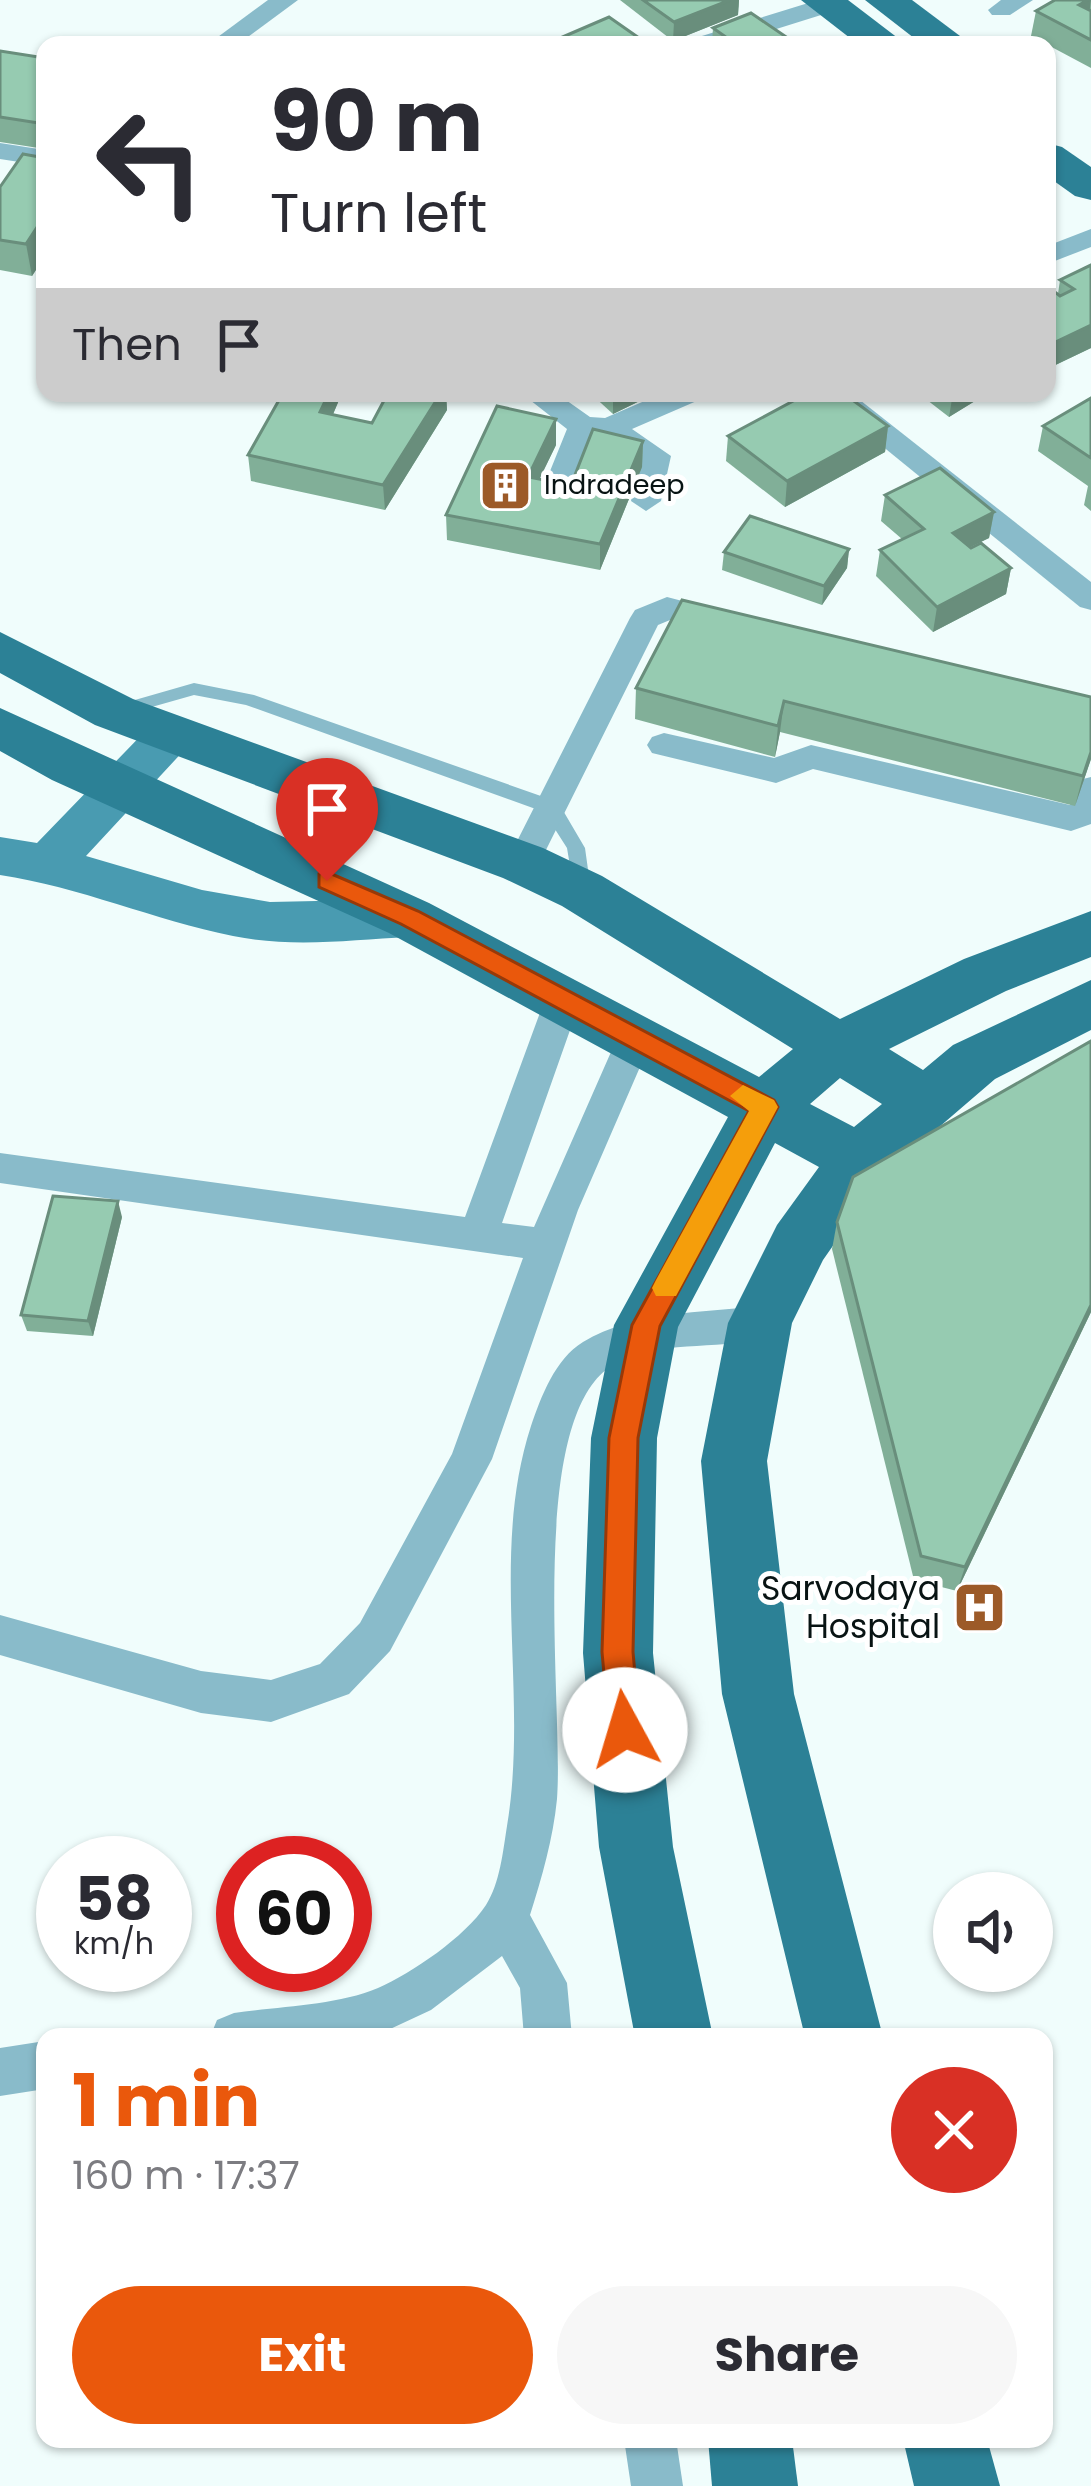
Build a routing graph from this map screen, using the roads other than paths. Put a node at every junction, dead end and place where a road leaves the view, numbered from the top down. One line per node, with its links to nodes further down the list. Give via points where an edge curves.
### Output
1 (239, 0): 4 (street)
2 (885, 0): 8 (main road)
3 (825, 3): 6 (street); 7 (main road)
4 (276, 6): 5 (street)
5 (233, 36)
6 (725, 36)
7 (873, 36)
8 (938, 36)
9 (1067, 139): 14 (main road)
10 (0, 151): 11 (street)
11 (36, 157)
12 (0, 174): 13 (street)
13 (36, 178)
14 (1091, 187)
15 (1091, 237): 16 (street)
16 (1056, 252)
17 (552, 402): 20 (street)
18 (663, 402): 20 (street)
19 (843, 402): 23 (street)
20 (595, 427): 21 (street); 22 (street, via 656,456)
21 (555, 496)
22 (646, 501)
23 (1091, 599)
24 (757, 632): 32 (street, via 667,608 646,618)
25 (0, 650): 26 (main road)
26 (114, 712): 28 (main road); 32 (lane, via 194,689 248,699)
27 (0, 727): 30 (main road)
28 (171, 734): 30 (street); 35 (main road)
29 (664, 745): 31 (street, via 776,770 811,757 1071,818 1084,813)
30 (122, 789): 34 (street); 37 (main road)
31 (1091, 789)
32 (550, 807): 35 (street); 36 (lane, via 576,848)
33 (0, 856): 34 (street)
34 (51, 861): 37 (street, via 270,922)
35 (524, 863): 36 (main road)
36 (582, 891): 42 (main road)
37 (410, 917): 39 (main road)
38 (1091, 933): 42 (main road)
39 (562, 999): 41 (main road); 47 (street)
40 (1091, 1003): 43 (main road, via 974,1062)
41 (635, 1037): 44 (main road); 48 (street)
42 (835, 1049): 43 (main road); 44 (main road)
43 (924, 1100): 45 (main road)
44 (764, 1107): 45 (main road); 50 (main road)
45 (859, 1159): 49 (main road, via 799,1243)
46 (0, 1168): 47 (street)
47 (478, 1235): 48 (street)
48 (547, 1245): 51 (street, via 471,1459 375,1636 334,1680 271,1701 201,1692)
49 (760, 1324): 50 (street); 56 (main road, via 734,1461 758,1694)
50 (643, 1339): 52 (street, via 597,1353 568,1387 538,1479 534,1810); 55 (main road, via 624,1438 617,1652 636,1847)
51 (0, 1635)
52 (506, 1918): 53 (street, via 386,2009); 54 (street, via 543,1983)
53 (283, 2028)
54 (547, 2028)
55 (672, 2028)
56 (842, 2028)
57 (36, 2066): 58 (street)
58 (0, 2072)
59 (651, 2448): 62 (street)
60 (751, 2448): 63 (main road)
61 (947, 2448): 64 (main road)
62 (657, 2486)
63 (755, 2486)
64 (957, 2486)

